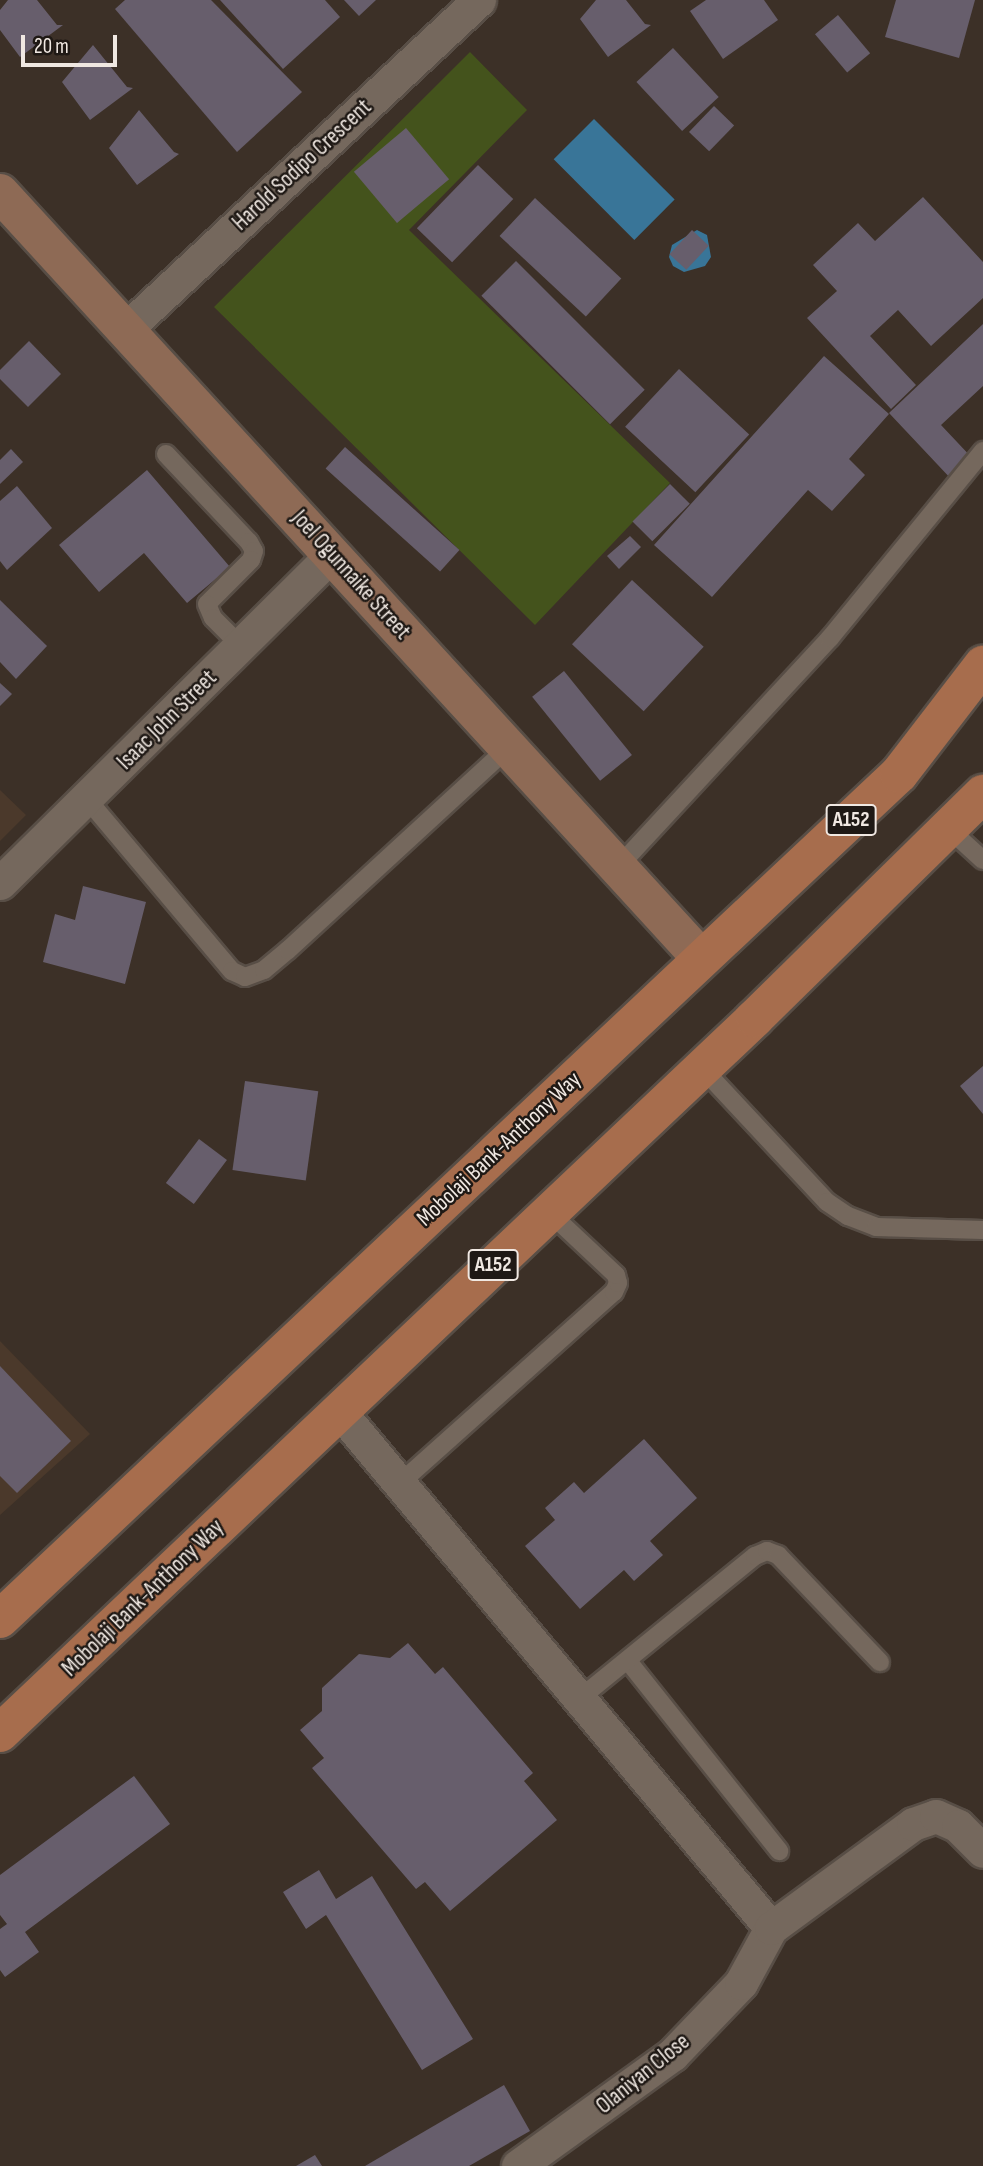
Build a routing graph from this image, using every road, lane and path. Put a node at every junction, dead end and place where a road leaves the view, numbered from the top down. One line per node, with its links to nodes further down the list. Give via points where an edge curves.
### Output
1 (479, 0): 3 (street, Harold Sodipo Crescent)
2 (0, 193): 3 (street, Joel Ogunnaike Street)
3 (125, 330): 6 (street, Joel Ogunnaike Street)
4 (983, 451): 14 (lane, via 830,638)
5 (166, 454): 7 (lane, via 254,551 251,560 207,604 213,618)
6 (332, 555): 7 (street, Isaac John Street); 9 (street, Joel Ogunnaike Street)
7 (241, 646): 11 (street, Isaac John Street)
8 (983, 665): 17 (main road, Mobolaji Bank-Anthony Way / A152, via 899,774)
9 (509, 748): 11 (lane, via 288,950 264,970 245,977 232,971); 14 (street, Joel Ogunnaike Street)
10 (983, 794): 12 (main road, Mobolaji Bank-Anthony Way / A152)
11 (87, 799): 15 (street, Isaac John Street)
12 (949, 829): 13 (lane); 19 (main road, Mobolaji Bank-Anthony Way / A152)
13 (983, 860)
14 (618, 867): 17 (street, Joel Ogunnaike Street)
15 (0, 883)
16 (839, 957): 18 (lane)
17 (701, 958): 24 (main road, Mobolaji Bank-Anthony Way / A152)
18 (803, 993)
19 (702, 1069): 20 (main road, Mobolaji Bank-Anthony Way / A152); 21 (lane, via 827,1202 848,1216 876,1227)
20 (549, 1212): 22 (main road, Mobolaji Bank-Anthony Way / A152); 23 (lane, via 616,1275 614,1292)
21 (983, 1230)
22 (339, 1411): 23 (street); 28 (main road, Mobolaji Bank-Anthony Way / A152)
23 (399, 1484): 27 (street)
24 (0, 1619)
25 (628, 1661): 26 (lane, via 755,1556 767,1551 778,1555); 27 (lane); 29 (lane)
26 (880, 1662)
27 (579, 1699): 31 (street)
28 (0, 1733)
29 (779, 1851)
30 (983, 1851): 31 (street, via 958,1826 936,1816 913,1824)
31 (771, 1928): 32 (street, Olaniyan Close, via 741,1983 672,2055)
32 (518, 2166)

